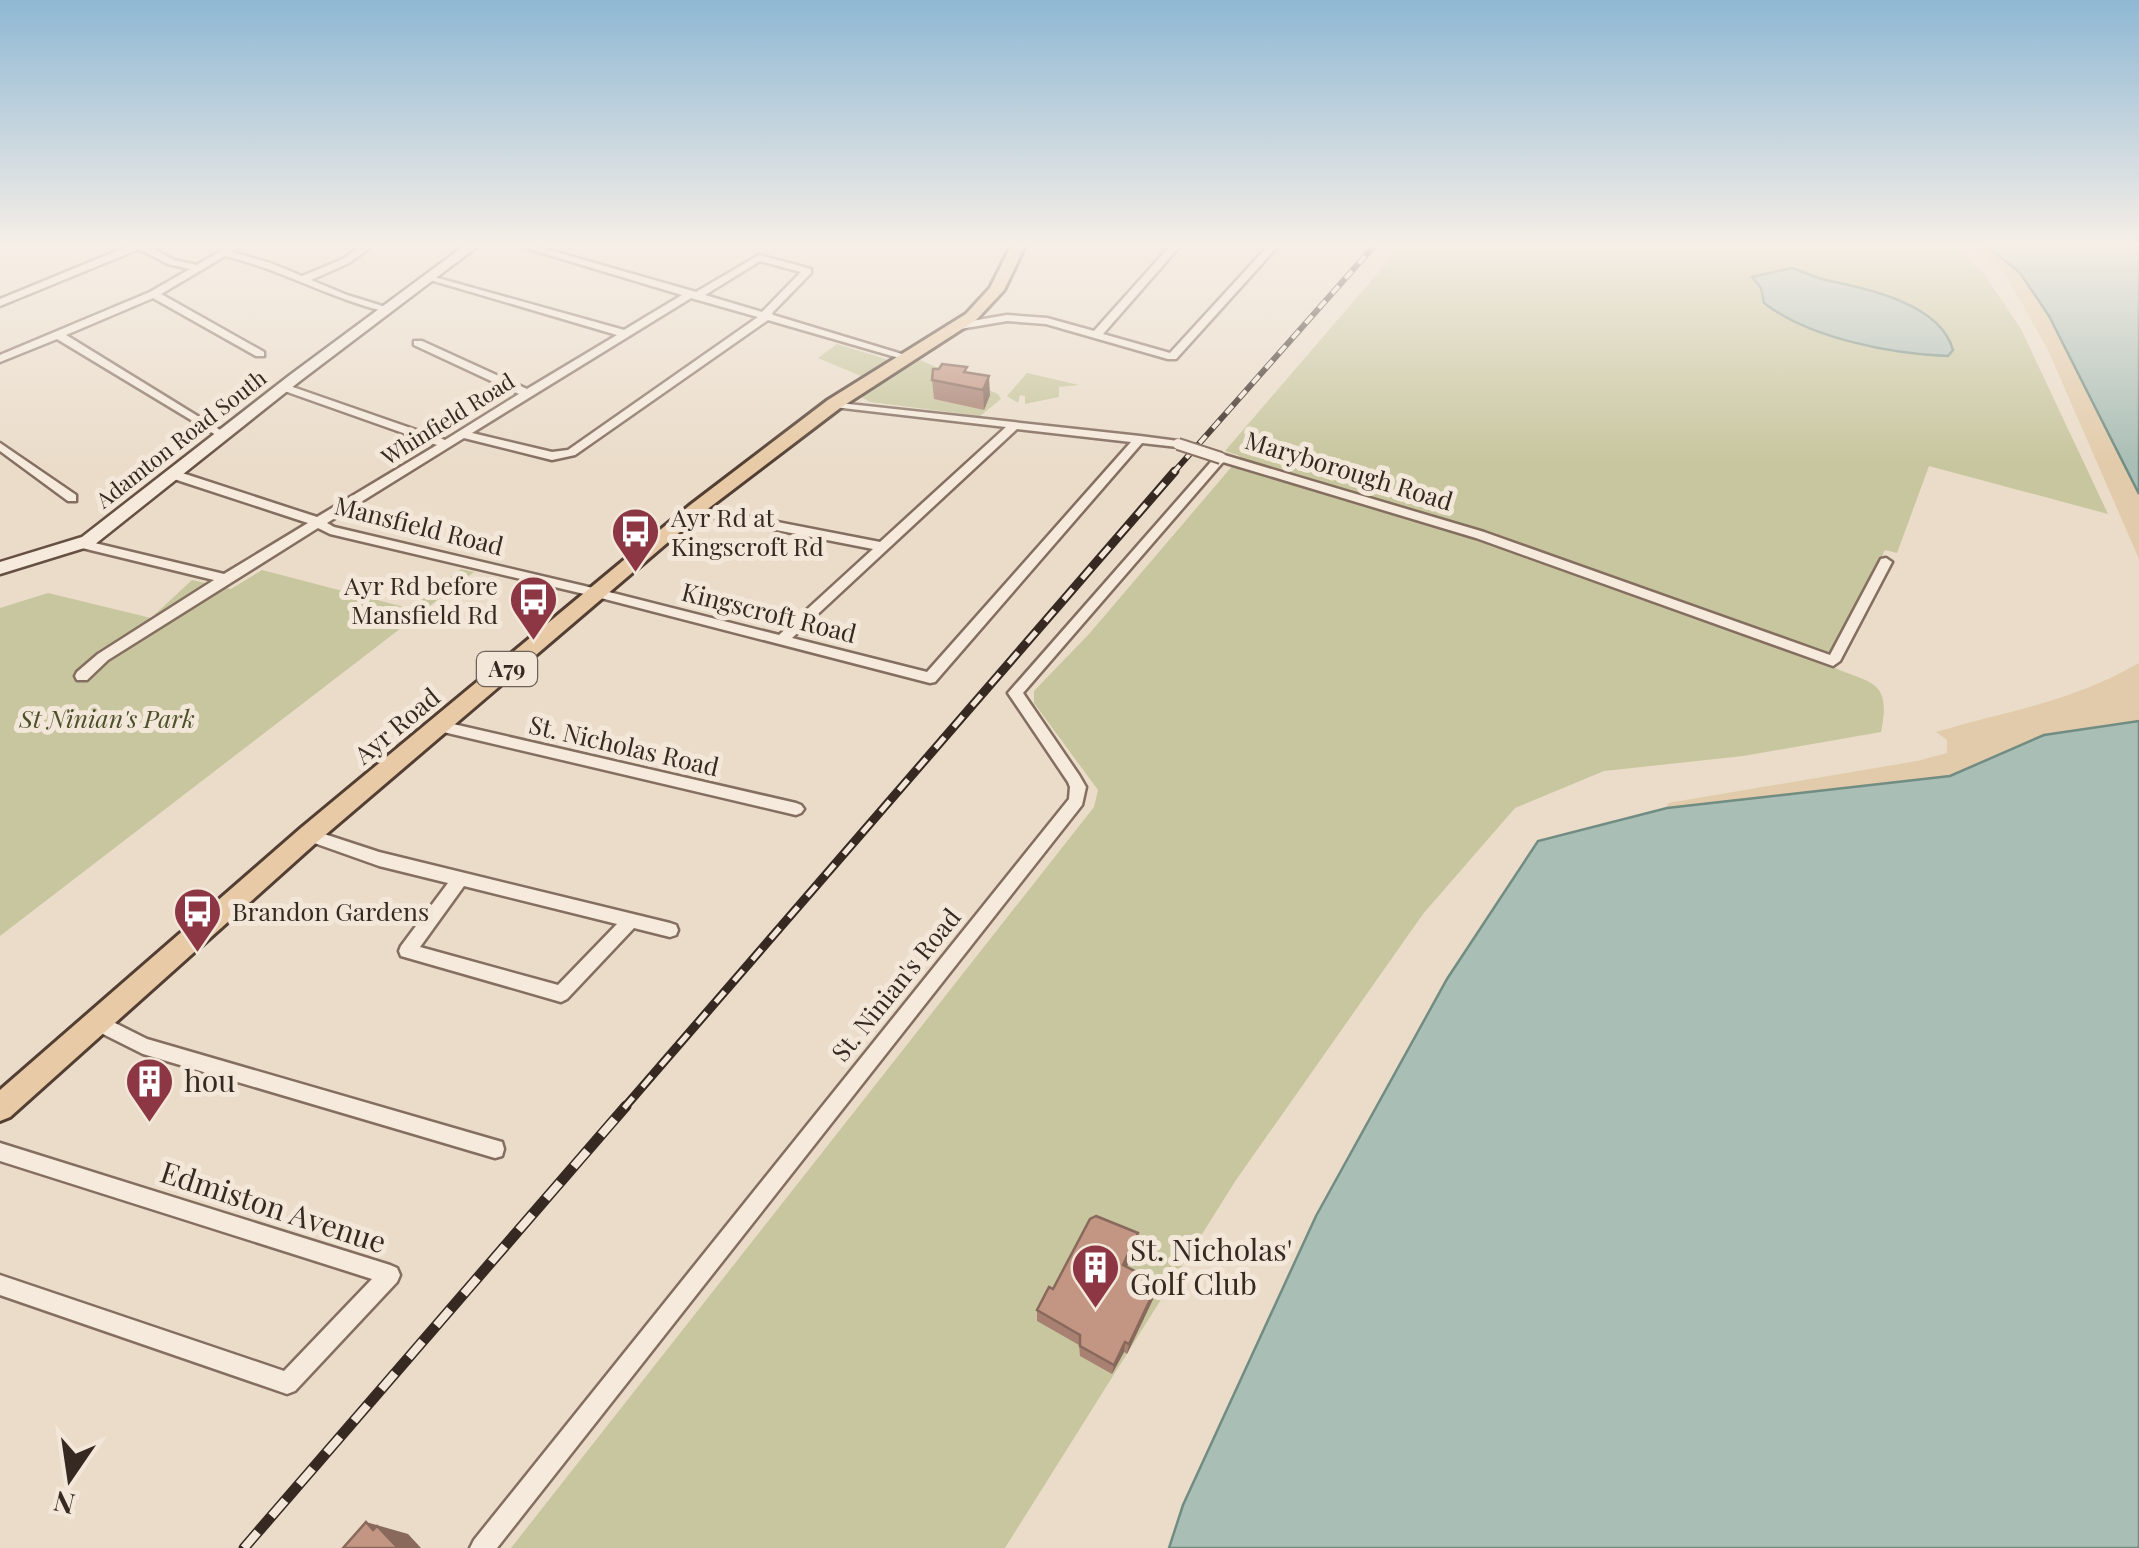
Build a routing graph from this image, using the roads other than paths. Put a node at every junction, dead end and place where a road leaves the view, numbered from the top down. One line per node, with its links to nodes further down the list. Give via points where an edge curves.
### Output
1 (95, 318): 14 (street)
2 (197, 318): 18 (street)
3 (375, 318): 21 (street, Adamton Road South)
4 (569, 318): 15 (street)
5 (652, 318): 15 (street, Whinfield Road)
6 (761, 318): 25 (street, via 571,453 552,456)
7 (777, 318): 19 (street)
8 (969, 318): 13 (main road, Ayr Road / A79)
9 (1006, 318): 13 (street)
10 (1010, 318): 16 (street)
11 (1111, 318): 16 (street)
12 (1207, 318): 16 (street, via 1166,358)
13 (960, 326): 19 (main road, Ayr Road / A79)
14 (57, 334): 20 (street); 26 (street)
15 (624, 334): 22 (street, Whinfield Road)
16 (1096, 335)
17 (421, 348): 22 (street)
18 (260, 354)
19 (910, 358): 23 (main road, Ayr Road / A79)
20 (0, 359)
21 (283, 388): 26 (street, Adamton Road South); 28 (street)
22 (528, 394): 25 (street, Whinfield Road)
23 (834, 404): 24 (street, Maryborough Road); 33 (main road, Ayr Road / A79)
24 (1013, 426): 27 (street, Maryborough Road); 36 (street)
25 (463, 434): 28 (street, Whinfield Road)
26 (221, 435): 31 (street, Adamton Road South)
27 (1140, 439): 30 (street, Maryborough Road, bridge); 41 (street, Kingscroft Road, via 930,678)
28 (446, 444): 34 (street, Whinfield Road)
29 (0, 446): 32 (street)
30 (1221, 458): 37 (street, Maryborough Road, via 1480,534 1833,661); 54 (street, St. Ninian's Road, via 1014,693 1074,779 1077,801)
31 (175, 475): 34 (street, Mansfield Road); 35 (street, Adamton Road South)
32 (72, 498)
33 (695, 510): 36 (street); 40 (main road, Ayr Road / A79)
34 (318, 523): 39 (street, Whinfield Road); 40 (street, Mansfield Road)
35 (82, 544): 38 (street, Adamton Road South); 39 (street)
36 (883, 547): 41 (street)
37 (1886, 562)
38 (0, 568)
39 (226, 580): 42 (street, Whinfield Road)
40 (597, 592): 41 (street, Kingscroft Road); 43 (main road, Ayr Road / A79)
41 (783, 639)
42 (82, 676)
43 (440, 726): 44 (street, St. Nicholas Road); 45 (main road, Ayr Road / A79)
44 (796, 809)
45 (310, 836): 46 (street); 49 (main road, Ayr Road / A79)
46 (460, 879): 47 (street); 47 (street, via 407,952 561,994)
47 (630, 920): 48 (street)
48 (670, 930)
49 (99, 1023): 50 (main road, Ayr Road / A79); 51 (street, via 143,1046)
50 (0, 1108)
51 (495, 1149)
52 (0, 1152): 53 (street, Edmiston Avenue, via 390,1275 286,1383)
53 (0, 1285)
54 (482, 1548)

